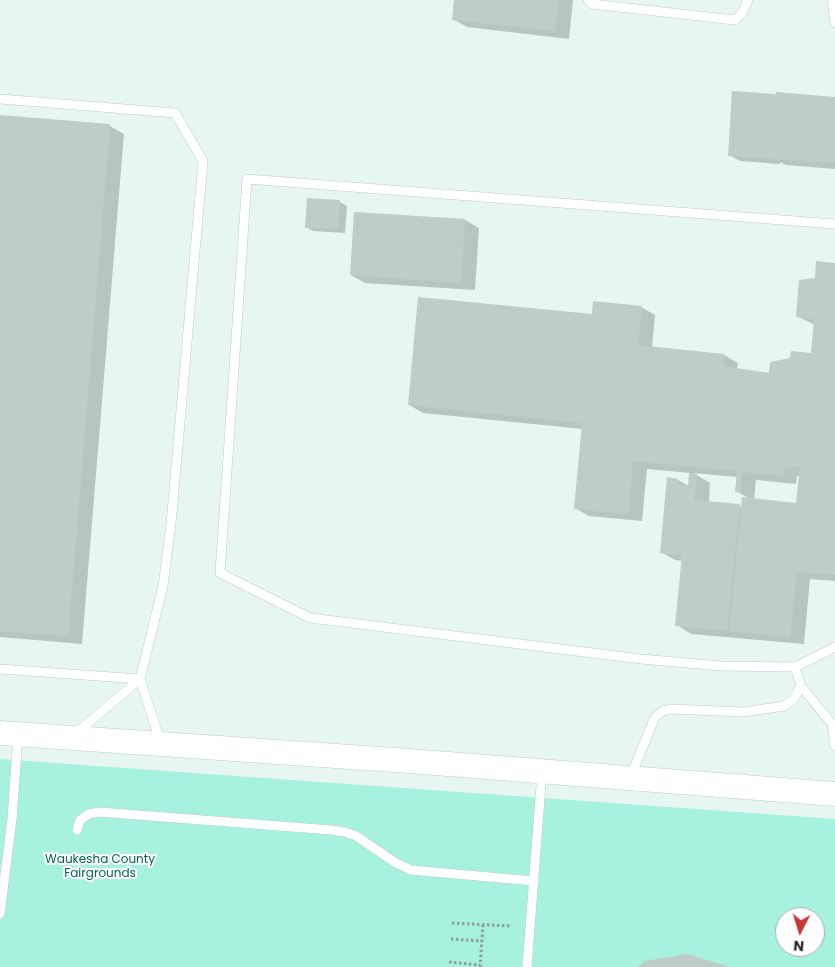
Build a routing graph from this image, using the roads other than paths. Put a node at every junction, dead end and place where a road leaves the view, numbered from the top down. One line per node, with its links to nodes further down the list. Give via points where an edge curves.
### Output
1 (588, 0): 2 (lane, via 592,4 735,20 744,12)
2 (748, 0)
3 (832, 0): 4 (lane)
4 (835, 23)
5 (0, 99): 10 (lane, via 175,113 203,161 171,524 163,586)
6 (835, 224): 8 (lane, via 247,179 220,573 310,618 641,658 721,666)
7 (835, 647): 8 (lane)
8 (795, 667): 11 (lane)
9 (0, 670): 10 (lane)
10 (140, 679): 14 (lane); 15 (lane)
11 (801, 686): 12 (lane); 18 (lane, via 794,699 784,706 744,712 663,711 655,717)
12 (834, 724): 16 (lane)
13 (9, 734): 14 (street); 22 (lane, via 12,819)
14 (70, 738): 15 (street)
15 (162, 745): 17 (street)
16 (835, 746)
17 (542, 771): 18 (street); 21 (lane)
18 (630, 778): 19 (street)
19 (835, 794)
20 (77, 830): 21 (lane, via 80,820 99,812 331,830 356,836 411,870)
21 (534, 882): 23 (lane)
22 (0, 914)
23 (527, 967)

